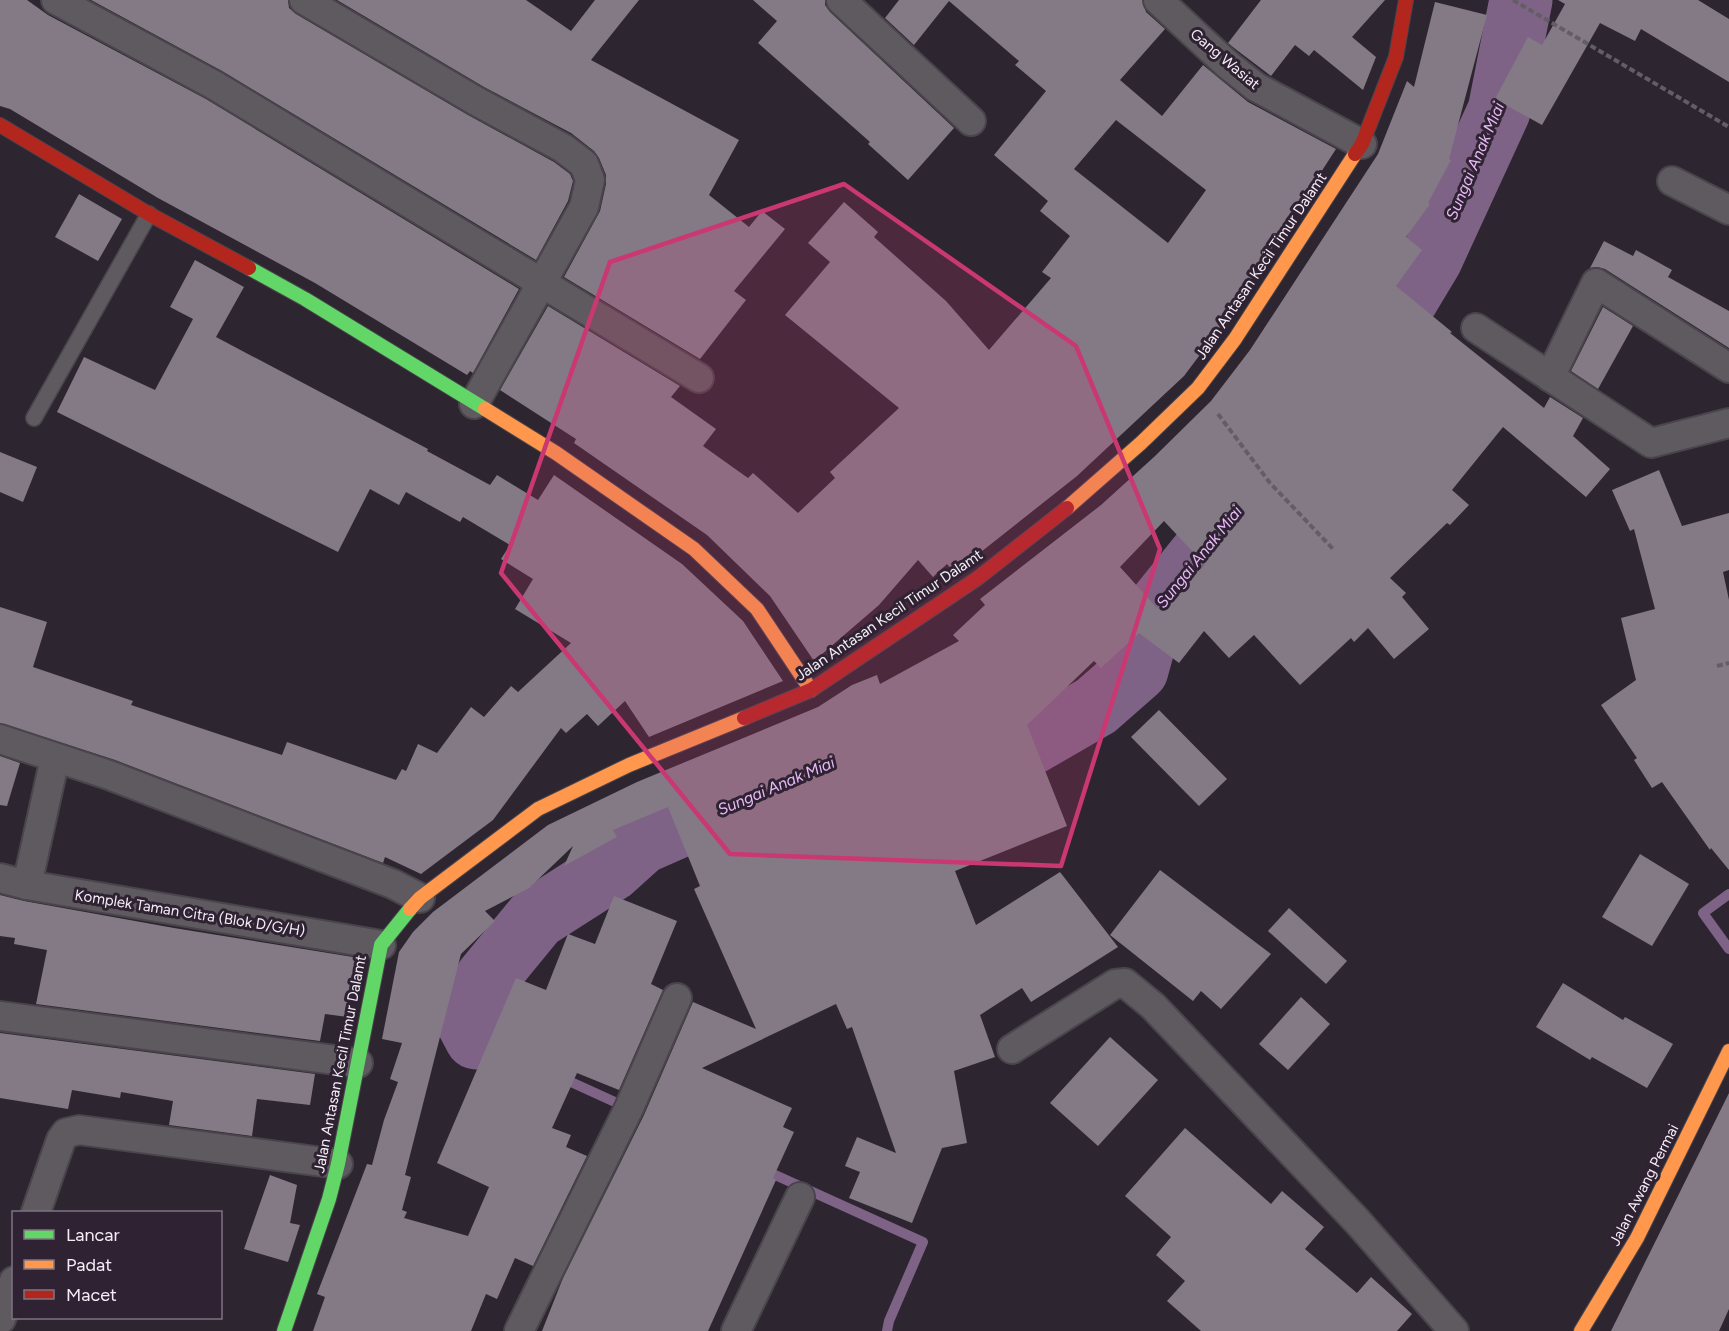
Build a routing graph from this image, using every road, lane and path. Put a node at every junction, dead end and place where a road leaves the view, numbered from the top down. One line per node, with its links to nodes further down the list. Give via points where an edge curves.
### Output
1 (56, 0): 14 (street, via 214,86)
2 (304, 0): 14 (street, via 563,148 584,164 590,180 584,207)
3 (840, 0): 7 (street)
4 (1158, 0): 10 (street, Gang Wasiat, via 1256,87)
5 (1406, 0): 10 (street, Jalan Antasan Kecil Timur Dalamt, via 1396,57)
6 (1513, 0): 9 (path)
7 (971, 122)
8 (0, 125): 13 (street)
9 (1729, 127)
10 (1362, 144): 19 (street, Jalan Antasan Kecil Timur Dalamt, via 1235,339)
11 (1672, 181): 12 (street)
12 (1729, 210)
13 (149, 214): 20 (street, via 305,299); 21 (lane)
14 (543, 283): 18 (street); 20 (street)
15 (1476, 327): 17 (street)
16 (1729, 368): 17 (street, via 1596,283)
17 (1551, 377): 22 (street, via 1651,443)
18 (699, 378)
19 (1198, 388): 23 (path, via 1270,483); 26 (street, Jalan Antasan Kecil Timur Dalamt, via 1089,490 978,578)
20 (474, 404): 26 (street, via 556,453 694,549 757,609)
21 (34, 418)
22 (1729, 423)
23 (1334, 550)
24 (1729, 663): 25 (path)
25 (1718, 666)
26 (811, 690): 31 (street, Jalan Antasan Kecil Timur Dalamt, via 629,765 538,809)
27 (0, 739): 28 (street)
28 (56, 758): 29 (street); 30 (street)
29 (13, 882): 33 (street, Komplek Taman Citra (Blok D/G/H))
30 (393, 884): 31 (street); 32 (street)
31 (420, 898): 32 (street, Jalan Antasan Kecil Timur Dalamt)
32 (399, 920): 33 (street, Jalan Antasan Kecil Timur Dalamt)
33 (381, 945): 38 (street, Jalan Antasan Kecil Timur Dalamt)
34 (677, 998): 45 (street, via 629,1108)
35 (0, 1016): 38 (street)
36 (1012, 1048): 47 (street, via 1115,984 1125,983 1153,1006)
37 (1729, 1051): 48 (street, Jalan Awang Permai, via 1637,1238)
38 (358, 1063): 39 (street, Jalan Antasan Kecil Timur Dalamt)
39 (338, 1164): 41 (street, via 79,1130 66,1133 61,1140); 44 (street, Jalan Antasan Kecil Timur Dalamt)
40 (800, 1197): 46 (street)
41 (36, 1211)
42 (12, 1287): 43 (street)
43 (1, 1319)
44 (284, 1331)
45 (519, 1331)
46 (736, 1331)
47 (1454, 1331)
48 (1581, 1331)

